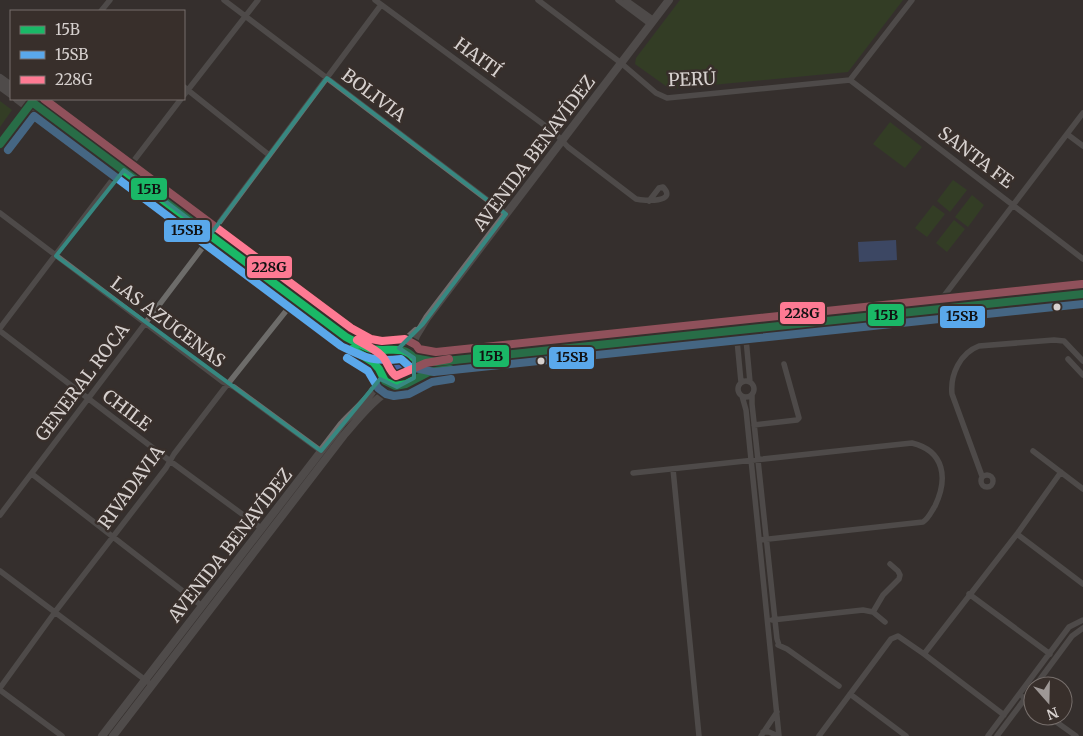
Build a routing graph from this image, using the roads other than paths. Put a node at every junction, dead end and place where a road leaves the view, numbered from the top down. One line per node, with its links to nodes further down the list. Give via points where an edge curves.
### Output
1 (110, 0): 11 (street)
2 (224, 0): 12 (street, BOLIVIA)
3 (258, 0): 12 (street)
4 (375, 0): 10 (street, HAITÍ)
5 (538, 0): 14 (street, PERÚ)
6 (618, 0): 13 (street)
7 (626, 0): 13 (street)
8 (669, 0): 13 (main road, AVENIDA BENAVÍDEZ)
9 (912, 0): 16 (street)
10 (381, 5): 15 (street); 22 (street, HAITÍ)
11 (102, 10)
12 (245, 16): 15 (street, BOLIVIA); 17 (street)
13 (652, 22): 14 (main road, AVENIDA BENAVÍDEZ)
14 (621, 63): 16 (street, PERÚ, via 656,93 674,98); 22 (main road, AVENIDA BENAVÍDEZ)
15 (327, 78): 25 (street); 30 (street, BOLIVIA)
16 (850, 80): 28 (street, SANTA FE)
17 (185, 91): 25 (street)
18 (180, 100): 26 (street, via 129,167)
19 (31, 102): 23 (street); 26 (main road)
20 (1083, 113): 21 (street)
21 (1067, 134): 24 (street); 28 (street)
22 (562, 140): 27 (street, HAITÍ, via 636,199); 30 (main road, AVENIDA BENAVÍDEZ)
23 (0, 144)
24 (1083, 146)
25 (269, 155): 31 (street)
26 (121, 172): 31 (main road); 32 (main road); 33 (street)
27 (649, 201)
28 (1013, 204): 34 (street, SANTA FE); 38 (street)
29 (0, 212): 33 (street, LAS AZUCENAS)
30 (506, 214): 41 (main road, AVENIDA BENAVÍDEZ)
31 (210, 235): 45 (main road, via 346,337 368,348)
32 (206, 243): 37 (main road); 40 (street, GENERAL ROCA)
33 (56, 256): 40 (street, LAS AZUCENAS); 42 (street)
34 (1083, 260)
35 (1083, 294): 38 (main road)
36 (1083, 303): 39 (main road)
37 (290, 306): 50 (main road, via 333,339 371,360); 55 (street, RIVADAVIA)
38 (934, 309): 39 (street); 46 (main road, via 436,362)
39 (932, 319): 43 (main road)
40 (145, 323): 55 (street, LAS AZUCENAS); 59 (street, GENERAL ROCA)
41 (423, 324): 45 (main road, AVENIDA BENAVÍDEZ); 46 (main road, AVENIDA BENAVÍDEZ, via 416,336)
42 (0, 330): 59 (street, CHILE)
43 (746, 339): 44 (main road); 54 (street)
44 (737, 340): 52 (main road, via 435,371); 53 (street)
45 (392, 350): 46 (main road, via 403,349); 50 (main road, via 382,358)
46 (412, 355): 52 (main road, via 417,368)
47 (1068, 359): 51 (street)
48 (1083, 361): 70 (street, via 1064,341 1054,340 978,346 962,357 951,385 952,394)
49 (784, 364): 60 (street, via 799,418)
50 (380, 370): 56 (main road, via 386,382); 61 (main road, AVENIDA BENAVÍDEZ, via 375,388)
51 (1083, 374)
52 (414, 378): 56 (main road, via 407,385)
53 (741, 382): 54 (street); 58 (street, via 738,390)
54 (750, 382): 57 (street, via 755,387)
55 (228, 384): 61 (street, LAS AZUCENAS); 65 (street, RIVADAVIA)
56 (397, 386): 97 (main road, AVENIDA BENAVÍDEZ, via 385,392 344,435)
57 (752, 395): 58 (street); 60 (street)
58 (742, 396): 63 (street)
59 (88, 400): 65 (street, CHILE); 69 (street, GENERAL ROCA)
60 (754, 425): 64 (street)
61 (321, 451): 73 (main road, AVENIDA BENAVÍDEZ)
62 (1033, 452): 67 (street)
63 (751, 460): 64 (street); 66 (street); 77 (street)
64 (758, 460): 76 (street); 76 (street, via 912,443 929,450 943,476 940,494 928,519 923,522)
65 (170, 461): 73 (street, CHILE); 75 (street, RIVADAVIA)
66 (673, 469): 68 (street); 111 (street)
67 (1061, 472): 71 (street); 74 (street)
68 (632, 473)
69 (32, 474): 72 (street, GENERAL ROCA); 75 (street)
70 (982, 476)
71 (1083, 489)
72 (0, 515)
73 (261, 528): 82 (main road, AVENIDA BENAVÍDEZ)
74 (1017, 534): 80 (street); 81 (street)
75 (113, 537): 82 (street); 83 (street, RIVADAVIA)
76 (766, 539): 77 (street); 85 (street)
77 (759, 540): 87 (street)
78 (890, 564): 84 (street, via 900,575)
79 (0, 571): 83 (street)
80 (1083, 584)
81 (970, 594): 94 (street); 95 (street)
82 (202, 606): 97 (main road, AVENIDA BENAVÍDEZ)
83 (55, 612): 97 (street); 99 (street, RIVADAVIA)
84 (873, 612): 85 (street, via 863,610); 88 (street)
85 (775, 620): 87 (street); 92 (street)
86 (1083, 620): 89 (street)
87 (767, 621): 93 (street)
88 (885, 622)
89 (1074, 623): 90 (street); 95 (street)
90 (1081, 629): 91 (street); 96 (street)
91 (1082, 637)
92 (779, 645): 93 (street); 98 (street)
93 (771, 646): 104 (street)
94 (924, 654): 100 (street, via 894,637); 105 (street)
95 (1050, 654): 101 (street)
96 (1042, 676)
97 (148, 682): 109 (main road, AVENIDA BENAVÍDEZ); 110 (main road, AVENIDA BENAVÍDEZ)
98 (839, 686)
99 (0, 689): 108 (street)
100 (850, 694): 113 (street); 114 (street)
101 (1019, 694): 102 (street); 105 (street)
102 (1023, 697)
103 (1023, 702): 116 (street)
104 (777, 712): 107 (street); 112 (street)
105 (1004, 715): 115 (street)
106 (1062, 726): 117 (street)
107 (762, 734): 112 (street, via 769,732)
108 (62, 736)
109 (102, 736)
110 (113, 736)
111 (699, 736)
112 (779, 736)
113 (819, 736)
114 (906, 736)
115 (988, 736)
116 (997, 736)
117 (1076, 736)

